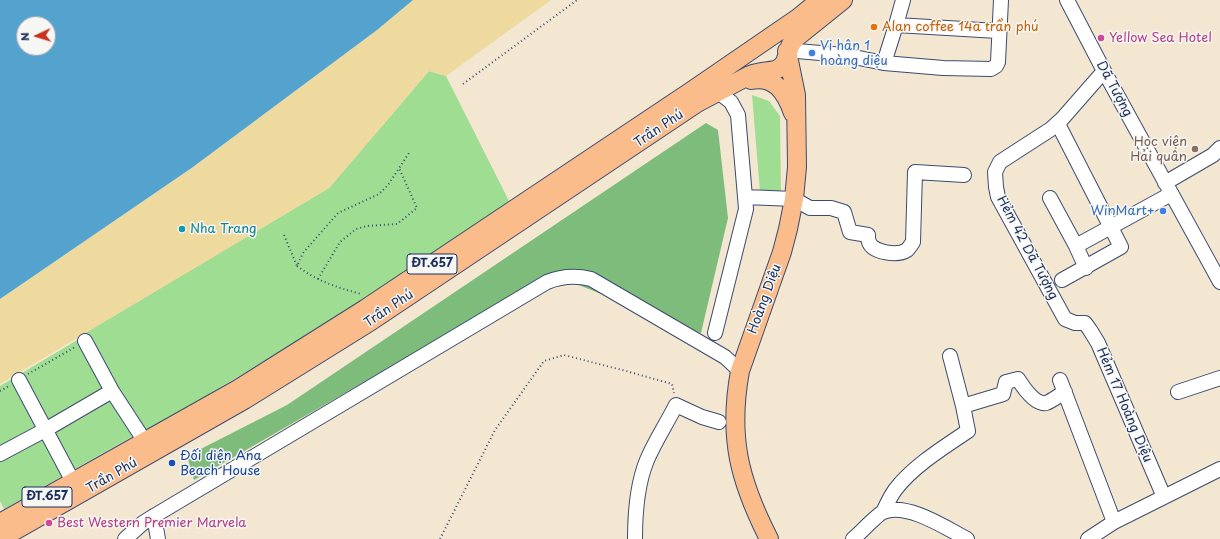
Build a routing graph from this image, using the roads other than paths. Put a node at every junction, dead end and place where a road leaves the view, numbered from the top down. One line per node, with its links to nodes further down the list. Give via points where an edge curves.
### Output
1 (820, 0): 8 (main road, Trần Phú / ĐT.657)
2 (843, 0): 9 (main road, via 807,28)
3 (903, 0): 6 (street)
4 (1000, 0): 7 (street)
5 (1067, 0): 12 (street, Dã Tượng)
6 (896, 25): 7 (street); 10 (street)
7 (998, 31): 10 (street, via 998,62 991,68 943,68)
8 (763, 41): 9 (main road, via 776,39); 11 (main road, via 757,57 762,66); 44 (main road, Trần Phú / ĐT.657, via 365,309)
9 (792, 52): 10 (street, via 844,55); 11 (main road, ĐT.657, via 785,64); 16 (main road, Hoàng Diệu, via 797,109)
10 (884, 63)
11 (771, 70): 13 (main road, Trần Phú / ĐT.657, via 759,71); 16 (main road, Hoàng Diệu, via 785,85 792,104)
12 (1104, 71): 15 (street, Hẻm 42 Dã Tượng); 19 (street, Dã Tượng)
13 (736, 82): 14 (main road, Trần Phú / ĐT.657); 16 (main road, via 756,78 773,83 786,96)
14 (715, 94): 20 (street, via 722,95 731,102 738,115); 44 (main road, Trần Phú / ĐT.657, via 697,103 372,321 244,400)
15 (1058, 124): 23 (street); 28 (street, Hẻm 42 Dã Tượng, via 1000,162 995,172 996,187 998,197 1065,319)
16 (795, 125): 22 (main road, Hoàng Diệu, via 797,167)
17 (1220, 148): 19 (street)
18 (964, 175): 22 (street, via 915,172 913,242 903,252 877,250 869,243 868,235 850,232 844,212 832,208 810,208)
19 (1168, 189): 23 (street); 27 (street, Dã Tượng)
20 (745, 197): 22 (street); 29 (street, via 746,209)
21 (1050, 198): 24 (street)
22 (794, 199): 32 (main road, Hoàng Diệu, via 782,252)
23 (1111, 227): 24 (street); 25 (street, via 1121,247)
24 (1076, 246): 25 (street)
25 (1086, 268): 26 (street)
26 (1062, 280)
27 (1220, 282)
28 (1075, 323): 45 (street, Hẻm 17 Hoàng Diệu, via 1085,323 1098,343)
29 (715, 333)
30 (85, 341): 35 (street)
31 (950, 356): 37 (street)
32 (740, 371): 47 (street, via 725,357 591,279 580,276 558,278 547,282); 53 (main road, Hoàng Diệu, via 734,419 736,452 746,485)
33 (1220, 378): 36 (street)
34 (19, 380): 39 (street)
35 (112, 391): 39 (street); 40 (street)
36 (1178, 392)
37 (963, 406): 46 (street, via 968,431 934,453 895,490); 48 (street, via 1003,394 1006,382 1012,380 1018,379 1024,390 1045,403 1063,386)
38 (719, 422): 52 (street, via 676,405 647,460 636,512)
39 (45, 430): 41 (street); 43 (street)
40 (142, 437)
41 (0, 454)
42 (1220, 469): 45 (street)
43 (70, 476)
44 (96, 476): 49 (main road, Trần Phú / ĐT.657)
45 (1164, 497): 48 (street)
46 (883, 512): 54 (street); 55 (street, via 909,511)
47 (154, 516): 50 (street); 51 (street)
48 (1114, 522): 56 (street)
49 (8, 533)
50 (125, 539)
51 (158, 539)
52 (635, 539)
53 (770, 539)
54 (853, 539)
55 (967, 539)
56 (1088, 539)

